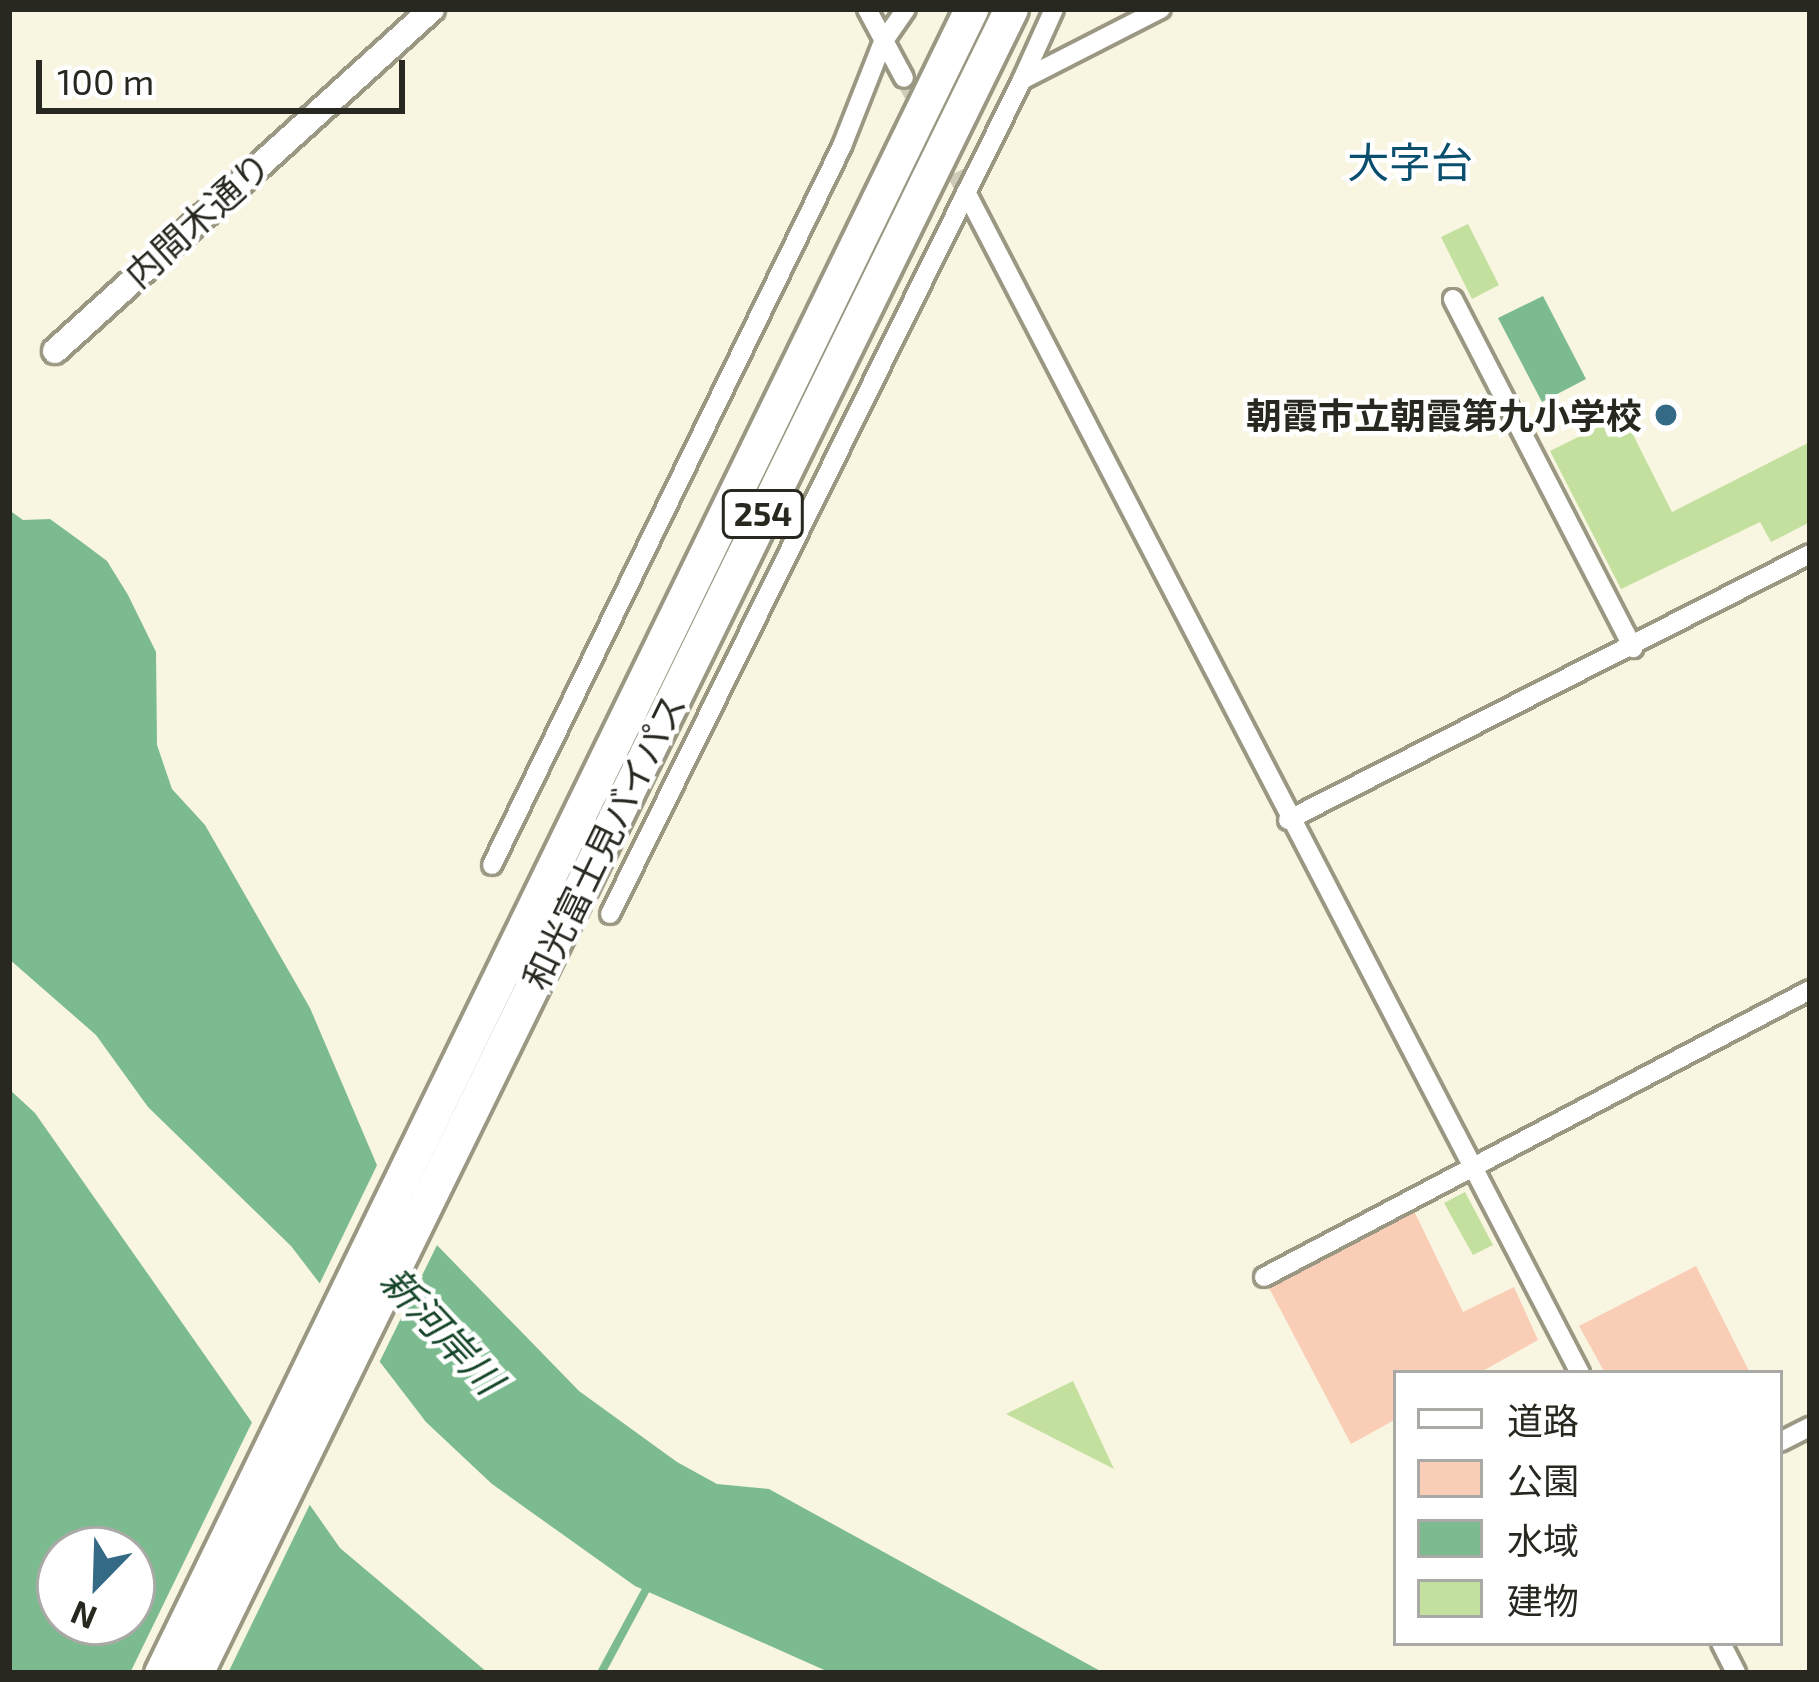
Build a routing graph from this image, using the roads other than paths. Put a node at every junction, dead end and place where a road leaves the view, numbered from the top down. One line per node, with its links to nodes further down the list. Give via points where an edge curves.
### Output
1 (432, 9): 13 (street, 内間木通り)
2 (867, 9): 8 (street)
3 (906, 9): 8 (street)
4 (971, 9): 26 (highway, 和光富士見バイパス / 254)
5 (1011, 9): 27 (highway, 和光富士見バイパス / 254)
6 (1054, 9): 10 (street)
7 (1161, 9): 10 (street)
8 (883, 42): 9 (street); 17 (street, via 842,146)
9 (904, 78)
10 (1022, 80): 11 (street)
11 (966, 192): 16 (street); 18 (street)
12 (1453, 299): 15 (street)
13 (63, 344)
14 (1810, 554): 15 (street)
15 (1633, 648): 16 (street)
16 (1288, 820): 20 (street)
17 (492, 866)
18 (610, 914)
19 (1810, 990): 20 (street)
20 (1468, 1167): 21 (street); 22 (street)
21 (1264, 1277)
22 (1578, 1370)
23 (1810, 1427): 24 (street)
24 (1783, 1440)
25 (1722, 1646): 28 (street)
26 (161, 1673)
27 (196, 1673)
28 (1736, 1673)

